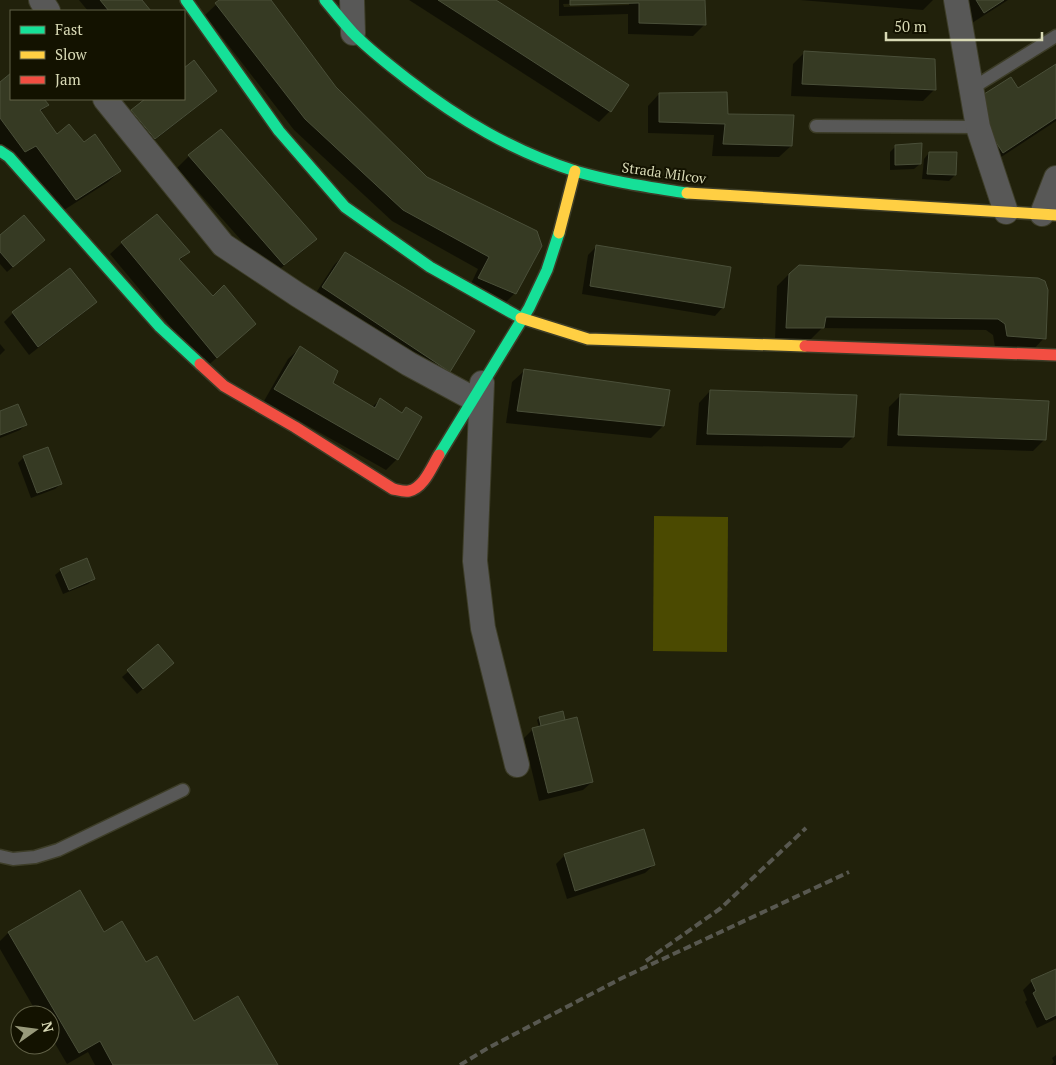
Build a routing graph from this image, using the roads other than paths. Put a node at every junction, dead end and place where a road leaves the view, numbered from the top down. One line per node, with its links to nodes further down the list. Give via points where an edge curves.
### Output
1 (186, 0): 16 (street, via 279,131 345,206 430,267)
2 (325, 0): 5 (street, Strada Milcov)
3 (352, 0): 5 (street)
4 (956, 0): 7 (street)
5 (353, 33): 12 (street, Strada Milcov, via 390,66 470,124 525,153)
6 (1056, 36): 7 (lane)
7 (972, 89): 10 (street)
8 (105, 100): 18 (street, via 223,245 401,359)
9 (816, 126): 10 (lane)
10 (978, 127): 14 (street)
11 (0, 151): 18 (street, via 9,157 160,327 224,386 393,489 410,491 424,480)
12 (575, 171): 14 (street, Strada Milcov, via 612,181 695,194); 16 (street, via 553,254)
13 (1056, 178): 15 (street)
14 (1006, 212): 15 (street, Strada Milcov)
15 (1049, 215)
16 (523, 319): 17 (street, via 588,339); 18 (street)
17 (1056, 355)
18 (477, 391): 19 (street, via 474,560 483,628)
19 (517, 765)
20 (183, 790): 21 (lane, via 58,850 35,857 13,859)
21 (0, 856)

